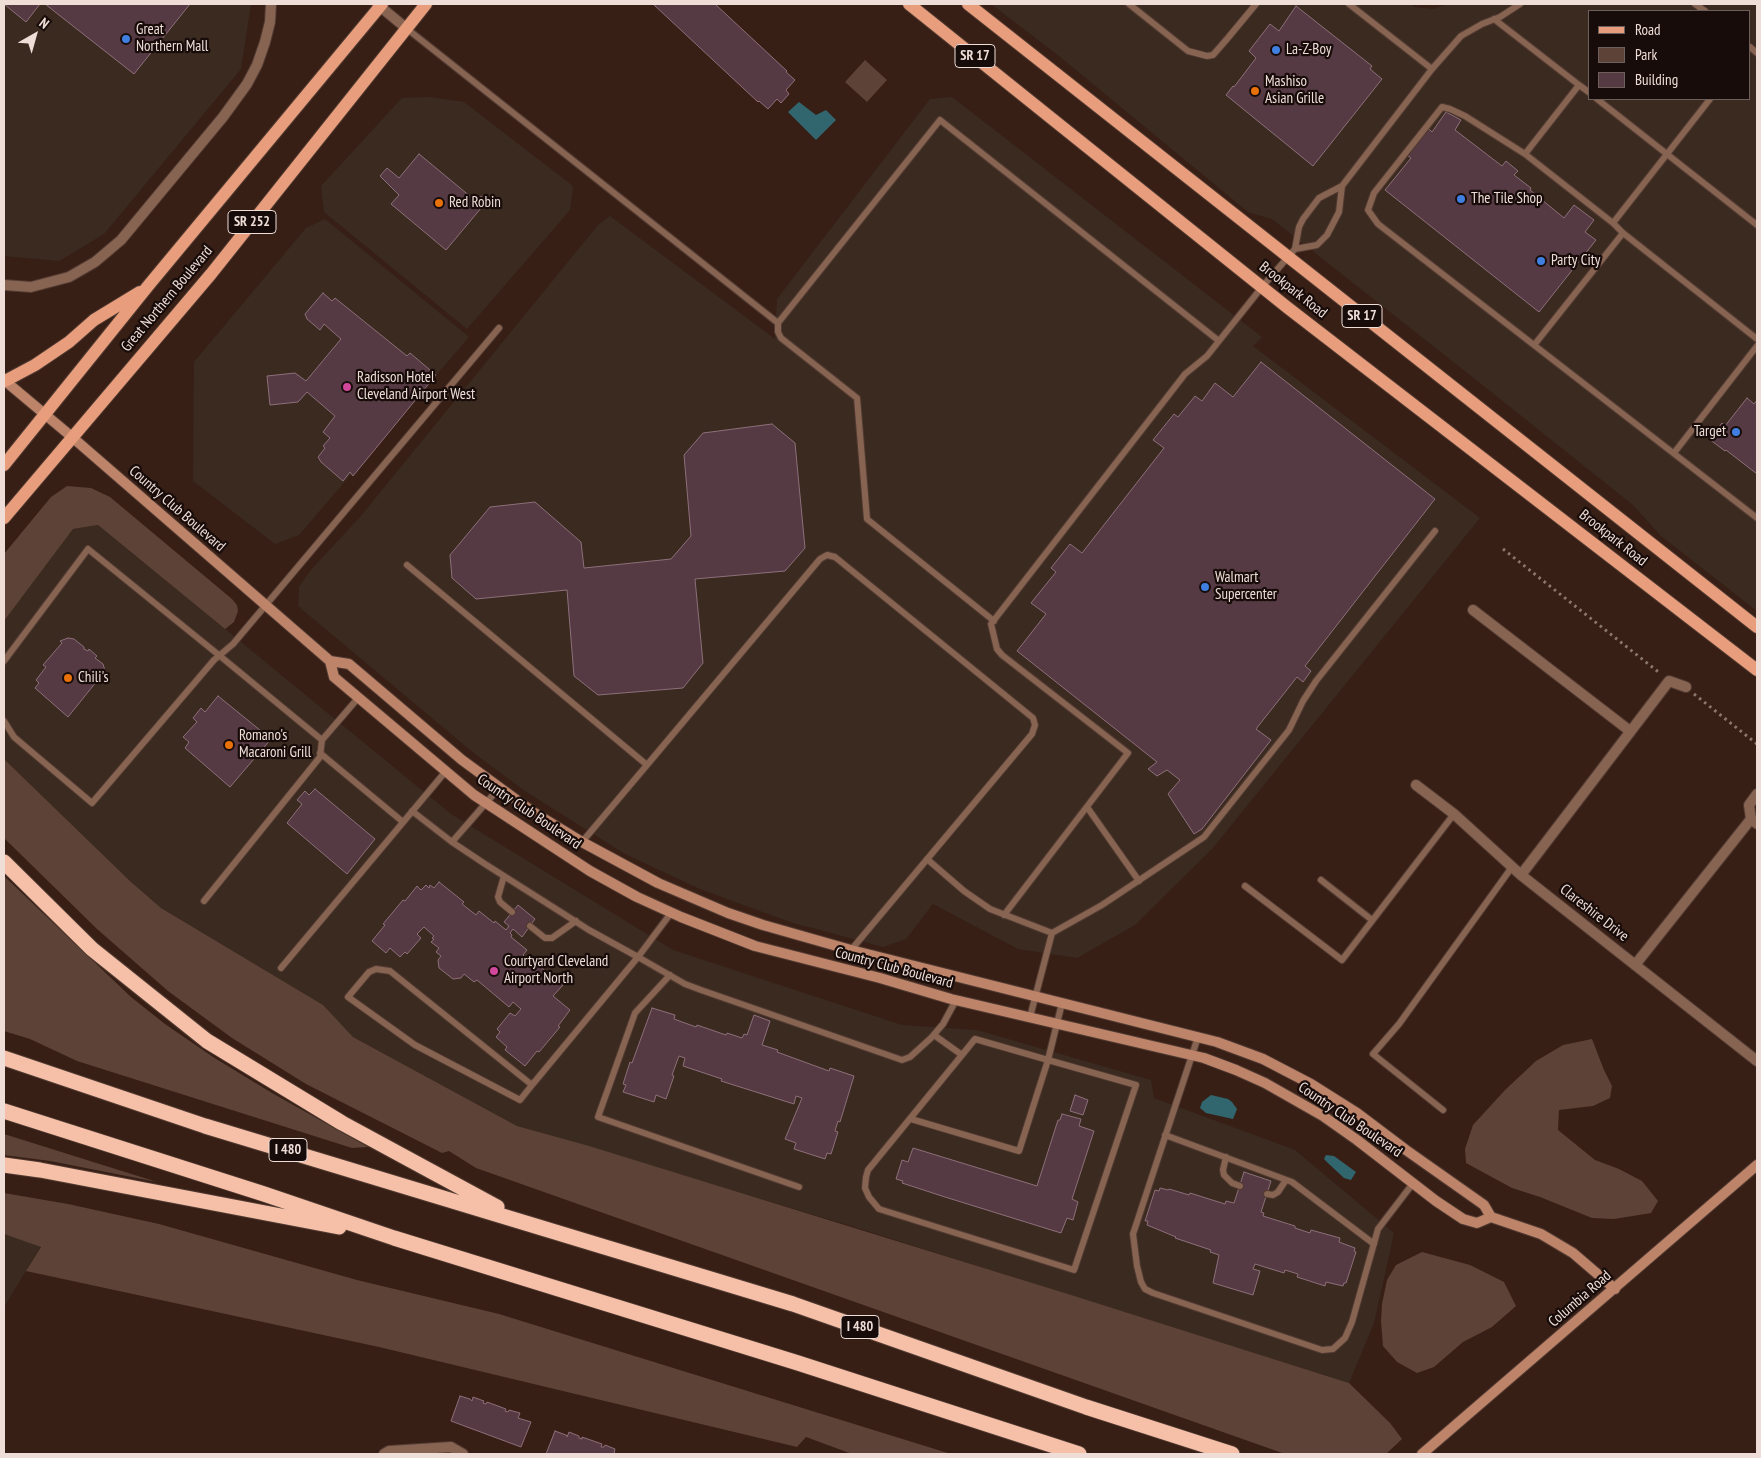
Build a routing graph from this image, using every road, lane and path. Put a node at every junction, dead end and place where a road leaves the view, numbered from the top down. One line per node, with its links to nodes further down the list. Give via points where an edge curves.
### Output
1 (271, 4): 24 (street, via 265,42 247,84 121,240 95,262 69,277 31,287)
2 (380, 4): 11 (street); 25 (main road, Great Northern Boulevard / SR 252)
3 (426, 4): 11 (main road, Great Northern Boulevard / SR 252)
4 (909, 4): 26 (main road, Brookpark Road / SR 17)
5 (968, 4): 23 (main road, Brookpark Road / SR 17)
6 (1129, 4): 7 (lane, via 1188,51 1207,56 1213,55)
7 (1256, 4)
8 (1349, 4): 12 (lane)
9 (1520, 4): 10 (lane)
10 (1494, 19): 12 (lane, via 1461,36); 13 (lane)
11 (406, 28): 27 (lane); 35 (main road, Great Northern Boulevard / SR 252, via 211,274)
12 (1432, 69): 19 (lane)
13 (1579, 85): 14 (lane); 17 (lane)
14 (1588, 92)
15 (1598, 100): 18 (lane)
16 (1709, 100): 18 (lane)
17 (1525, 154): 20 (lane); 31 (lane, via 1465,116 1442,108 1374,193 1368,210 1378,224)
18 (1667, 154): 20 (lane); 21 (lane)
19 (1342, 186): 23 (lane, via 1319,198 1303,219); 23 (lane, via 1339,212 1327,235 1318,245)
20 (1613, 223): 22 (lane)
21 (1757, 226)
22 (1623, 233): 29 (lane); 31 (lane)
23 (1292, 253): 26 (lane); 46 (main road, Brookpark Road / SR 17)
24 (4, 285)
25 (148, 286): 33 (main road, via 94,320 35,365); 34 (main road, Great Northern Boulevard / SR 252)
26 (1262, 287): 30 (lane); 50 (main road, Brookpark Road / SR 17)
27 (778, 323): 30 (lane, via 940,120); 45 (lane, via 781,338 856,398 867,518)
28 (499, 328): 43 (lane)
29 (1757, 339)
30 (1219, 341): 45 (lane, via 1185,374)
31 (1535, 344): 36 (lane)
32 (1757, 346): 36 (lane)
33 (4, 381): 34 (street, Country Club Boulevard)
34 (45, 414): 35 (street, Country Club Boulevard); 37 (main road, Great Northern Boulevard / SR 252)
35 (72, 437): 38 (main road, Great Northern Boulevard / SR 252); 43 (street, Country Club Boulevard)
36 (1674, 453): 39 (lane)
37 (4, 465)
38 (4, 518)
39 (1757, 518)
40 (1435, 531): 78 (lane, via 1316,681 1289,730 1204,837)
41 (1503, 549): 51 (path)
42 (407, 565): 59 (lane)
43 (266, 605): 47 (lane); 49 (street, Country Club Boulevard)
44 (1474, 610): 55 (street)
45 (994, 621): 65 (lane, via 991,624 993,638 1002,655 1128,753)
46 (1757, 626)
47 (220, 656): 48 (lane, via 88,549); 54 (lane, via 92,803 14,737); 56 (lane)
48 (4, 661)
49 (330, 661): 53 (street, Country Club Boulevard, via 334,677); 62 (street, Country Club Boulevard, via 349,664)
50 (1757, 670)
51 (1669, 681): 52 (street); 55 (street)
52 (1686, 687): 57 (path)
53 (358, 697): 56 (lane); 60 (street, Country Club Boulevard)
54 (4, 721)
55 (1630, 731): 75 (street)
56 (322, 740): 58 (lane)
57 (1757, 744)
58 (320, 753): 68 (lane); 80 (lane)
59 (647, 765): 71 (lane); 72 (lane, via 827,554 835,557 1033,718 1032,734)
60 (446, 771): 64 (street, Country Club Boulevard); 66 (lane)
61 (1416, 785): 67 (street, Clareshire Drive)
62 (499, 788): 64 (lane); 71 (street, Country Club Boulevard)
63 (1757, 794): 69 (street, via 1749,805)
64 (486, 803): 70 (lane); 82 (street, Country Club Boulevard, via 590,872)
65 (1087, 807): 78 (lane); 83 (lane)
66 (412, 811): 68 (lane); 70 (lane)
67 (1454, 814): 74 (street, Clareshire Drive); 84 (lane)
68 (403, 822): 91 (lane)
69 (1754, 822): 90 (street)
70 (452, 842): 76 (lane)
71 (582, 842): 88 (street, Country Club Boulevard, via 658,882 728,913)
72 (927, 859): 83 (lane, via 964,891); 88 (lane)
73 (4, 862): 120 (highway, via 92,949 207,1041 342,1123)
74 (1512, 867): 75 (street, Clareshire Drive); 107 (lane, via 1399,1024 1373,1054)
75 (1521, 875): 90 (street, Clareshire Drive)
76 (504, 876): 81 (lane, via 498,897); 85 (lane)
77 (1321, 880): 84 (lane)
78 (1139, 881): 87 (lane)
79 (1245, 886): 84 (lane, via 1342,960)
80 (204, 901)
81 (512, 912)
82 (671, 912): 89 (lane); 94 (street, Country Club Boulevard, via 755,946)
83 (1004, 915): 87 (lane)
84 (1372, 920)
85 (576, 921): 86 (lane, via 552,938 545,938); 89 (lane)
86 (530, 926)
87 (1052, 933): 93 (lane)
88 (851, 950): 93 (street, Country Club Boulevard)
89 (638, 956): 92 (lane); 106 (lane)
90 (1635, 965): 104 (street, Clareshire Drive)
91 (281, 968)
92 (670, 975): 98 (lane, via 701,990 902,1060 910,1057); 117 (lane, via 636,1013 598,1117)
93 (1036, 996): 95 (street, Country Club Boulevard); 96 (lane)
94 (956, 1000): 96 (street, Country Club Boulevard); 98 (lane)
95 (1062, 1002): 97 (lane); 99 (street, Country Club Boulevard)
96 (1030, 1017): 97 (street, Country Club Boulevard)
97 (1057, 1024): 102 (street, Country Club Boulevard); 105 (lane)
98 (934, 1035): 101 (lane)
99 (1198, 1037): 102 (lane); 119 (street, Country Club Boulevard, via 1263,1059 1357,1112 1484,1205)
100 (1757, 1047): 104 (street)
101 (962, 1055): 105 (lane, via 975,1040); 109 (lane)
102 (1192, 1055): 110 (lane); 115 (street, Country Club Boulevard, via 1236,1070 1296,1100)
103 (4, 1058): 120 (highway, I 480, via 205,1126)
104 (1754, 1058)
105 (1048, 1060): 109 (lane, via 1019,1151); 109 (lane, via 1136,1084 1074,1270 879,1209 865,1188 868,1170)
106 (532, 1086): 106 (lane, via 390,971 376,969 369,972 348,997 415,1045 520,1100)
107 (1443, 1110)
108 (4, 1111): 121 (highway)
109 (911, 1119)
110 (1165, 1135): 111 (lane); 122 (lane, via 1132,1234 1145,1289 1322,1350 1333,1349 1345,1338 1352,1322)
111 (1226, 1157): 114 (lane); 116 (lane, via 1224,1175 1232,1184)
112 (4, 1165): 121 (highway)
113 (1757, 1165): 123 (street, Columbia Road)
114 (1286, 1180): 118 (lane, via 1274,1195); 122 (lane)
115 (1414, 1182): 119 (street, Country Club Boulevard, via 1463,1218 1476,1223); 122 (lane, via 1378,1229)
116 (1240, 1186)
117 (800, 1187)
118 (1267, 1194)
119 (1491, 1217): 123 (street, Country Club Boulevard, via 1541,1234 1573,1254)
120 (527, 1223): 128 (highway, I 480, via 793,1304 1086,1407)
121 (394, 1238): 127 (highway)
122 (1374, 1244)
123 (1615, 1289): 124 (street, Columbia Road)
124 (1425, 1452)
125 (384, 1454): 126 (street, via 451,1447)
126 (463, 1454)
127 (1078, 1454)
128 (1232, 1454)

